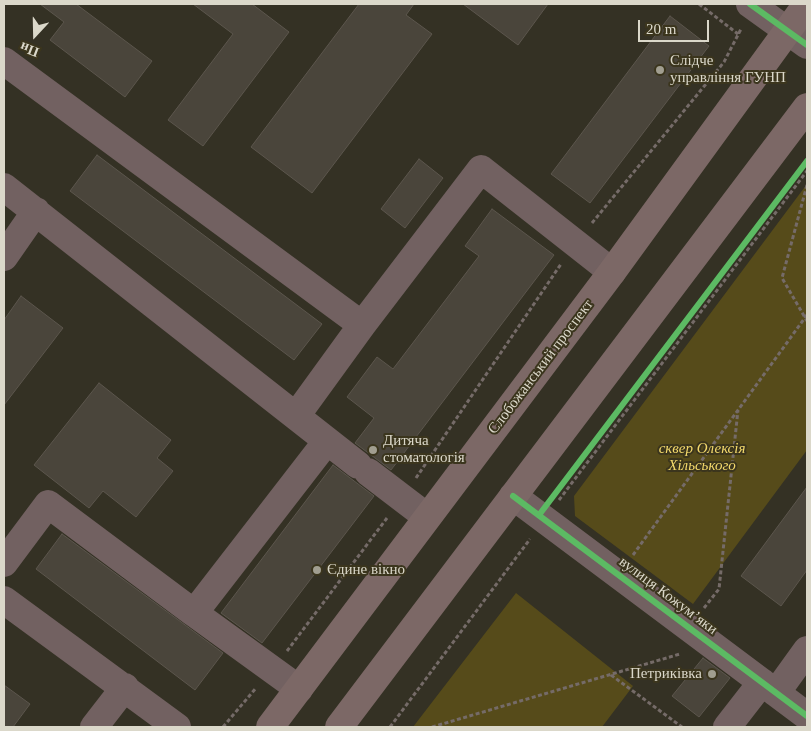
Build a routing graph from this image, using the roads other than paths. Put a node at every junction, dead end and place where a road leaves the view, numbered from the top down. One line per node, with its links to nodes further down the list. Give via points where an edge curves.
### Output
1 (807, 4): 3 (main road, Слобожанський проспект)
2 (753, 6): 3 (street)
3 (797, 38): 9 (main road, Слобожанський проспект)
4 (5, 65): 10 (street)
5 (807, 107): 13 (main road)
6 (4, 187): 7 (street)
7 (36, 211): 8 (street); 11 (street)
8 (4, 257)
9 (612, 272): 10 (street, via 481,169); 14 (main road, Слобожанський проспект)
10 (362, 325): 11 (street)
11 (296, 416): 12 (street)
12 (327, 441): 14 (street); 17 (street)
13 (513, 496): 20 (street, вулиця Кожум’яки); 26 (main road)
14 (427, 517): 21 (main road, Слобожанський проспект)
15 (4, 563): 17 (street, via 48,504)
16 (4, 600): 19 (street)
17 (194, 613): 21 (street)
18 (807, 650): 20 (street)
19 (125, 687): 23 (street); 24 (street)
20 (769, 687): 22 (street, вулиця Кожум’яки); 27 (street)
21 (299, 689): 25 (main road, Слобожанський проспект)
22 (807, 716)
23 (94, 727)
24 (176, 727)
25 (270, 727)
26 (339, 727)
27 (727, 727)

